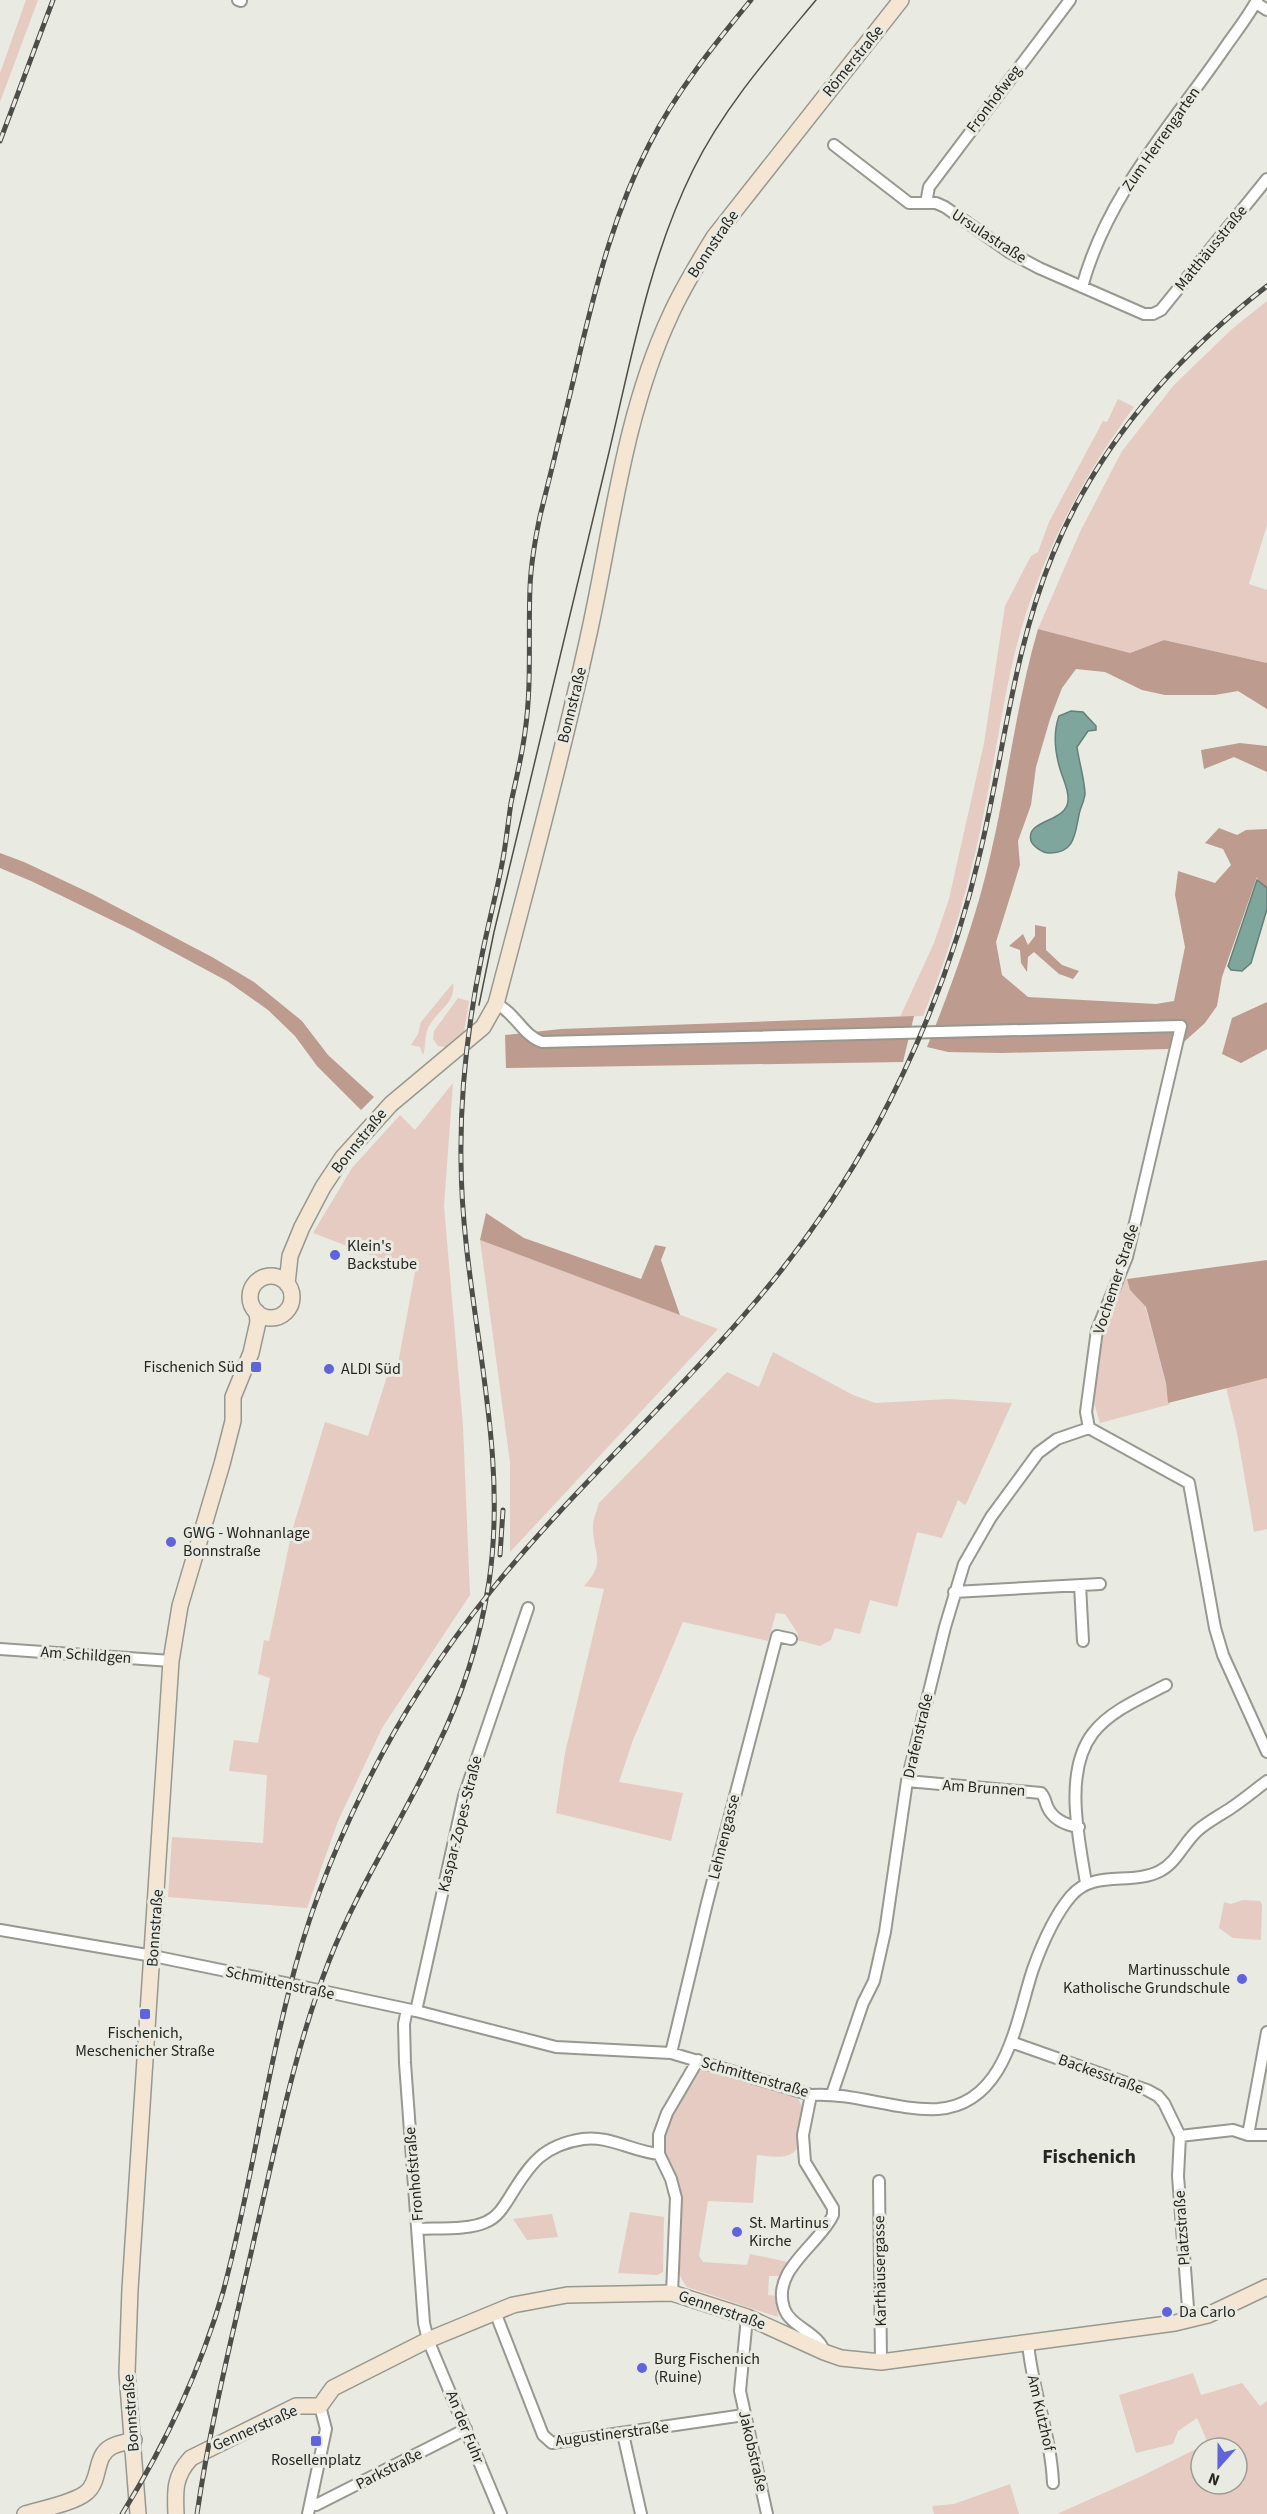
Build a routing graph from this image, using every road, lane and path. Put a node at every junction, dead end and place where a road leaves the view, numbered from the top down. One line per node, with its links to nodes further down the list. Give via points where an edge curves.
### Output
1 (901, 0): 5 (main road, Römerstraße)
2 (1070, 0): 8 (street, Fronhofweg, via 929,188)
3 (1257, 1): 4 (street); 9 (street, Zum Herrengarten, via 1134,174 1092,253)
4 (1267, 10)
5 (804, 122): 11 (main road, Bonnstraße, via 714,237 691,274 656,350 626,452 574,700)
6 (834, 145): 8 (street, Ursulastraße, via 909,202)
7 (1267, 178): 10 (street, Matthäusstraße, via 1161,310)
8 (926, 203): 9 (street, Ursulastraße, via 945,207 1009,252)
9 (1082, 287): 10 (street, Ursulastraße, via 1144,314)
10 (1153, 314)
11 (496, 1004): 12 (main road, Bonnstraße, via 483,1027 391,1104 343,1157 323,1187); 18 (street, Vochemer Straße, via 542,1042 1181,1026 1127,1257 1097,1330 1086,1412)
12 (290, 1256): 13 (main road, Bonnstraße); 14 (main road, Bonnstraße)
13 (268, 1276): 14 (main road); 15 (main road, via 256,1282 250,1294)
14 (287, 1284): 16 (main road, via 291,1303)
15 (257, 1312): 16 (main road, via 267,1317); 17 (main road, Bonnstraße)
16 (278, 1316): 17 (main road, Bonnstraße)
17 (251, 1353): 26 (main road, Bonnstraße, via 232,1398 233,1421 180,1606)
18 (1089, 1428): 21 (street, Drafenstraße, via 1057,1439 1038,1453 976,1541); 28 (street, via 1189,1483 1215,1628 1223,1655)
19 (1100, 1584): 20 (street)
20 (1080, 1585): 21 (street); 24 (street)
21 (954, 1592): 29 (street, Drafenstraße)
22 (528, 1608): 35 (street, Kaspar-Zopes-Straße, via 464,1796)
23 (791, 1639): 38 (street, Lehnengasse, via 777,1636)
24 (1083, 1641)
25 (0, 1649): 26 (street, Am Schildgen)
26 (171, 1661): 34 (main road, Bonnstraße)
27 (1166, 1685): 31 (street, via 1115,1713 1085,1746 1075,1786)
28 (1267, 1752)
29 (907, 1781): 31 (street, Am Brunnen, via 1041,1793 1050,1813 1068,1826); 40 (street, Drafenstraße, via 874,1981)
30 (1267, 1781): 32 (street, via 1207,1823 1162,1870 1148,1876)
31 (1079, 1827): 32 (street)
32 (1086, 1883): 37 (street, Schmittenstraße, via 1067,1901 1041,1948)
33 (0, 1930): 34 (street, Schmittenstraße)
34 (153, 1956): 35 (street, Schmittenstraße); 61 (main road, Bonnstraße, via 130,2289 128,2373)
35 (412, 2010): 38 (street, Schmittenstraße, via 556,2047); 47 (street, Fronhofstraße, via 404,2024 405,2063)
36 (1267, 2032): 43 (street)
37 (1011, 2042): 40 (street, Schmittenstraße, via 992,2079 981,2091 954,2107 913,2107); 42 (street, Backesstraße, via 1147,2090 1164,2103)
38 (671, 2053): 39 (street, Schmittenstraße)
39 (698, 2060): 41 (street, Schmittenstraße); 45 (street, via 661,2126)
40 (832, 2094): 41 (street, Schmittenstraße)
41 (811, 2095): 55 (street, via 803,2135 805,2162 833,2208 833,2215 792,2267 784,2282 782,2300 785,2311)
42 (1178, 2131): 43 (street, via 1233,2130); 52 (street, Platzstraße)
43 (1248, 2135): 44 (street)
44 (1267, 2135)
45 (659, 2154): 47 (street, via 595,2138 567,2143 533,2161 503,2207 489,2221 476,2226); 49 (street, via 672,2179 676,2198)
46 (879, 2181): 56 (street, Karthäusergasse)
47 (418, 2229): 53 (street, Fronhofstraße)
48 (1267, 2287): 52 (main road, Gennerstraße)
49 (672, 2293): 50 (main road, Gennerstraße, via 567,2295 537,2299); 51 (main road, Gennerstraße)
50 (495, 2312): 53 (main road, Gennerstraße); 60 (street, Augustinerstraße, via 548,2441 560,2443)
51 (747, 2317): 55 (main road, Gennerstraße); 58 (street, Jakobstraße, via 740,2391)
52 (1189, 2321): 54 (main road, Gennerstraße)
53 (428, 2340): 57 (main road, Gennerstraße, via 333,2388); 59 (street, An der Fuhr)
54 (1028, 2343): 56 (main road, Gennerstraße); 62 (street, Am Kutzhof)
55 (824, 2352): 56 (main road, Gennerstraße)
56 (881, 2362)
57 (320, 2406): 63 (street, via 326,2429); 66 (main road, Gennerstraße, via 296,2406 191,2458 176,2480)
58 (744, 2415): 60 (street, Augustinerstraße); 69 (street, Jakobstraße)
59 (466, 2429): 63 (street, Parkstraße); 67 (street, An der Fuhr)
60 (622, 2434): 68 (street)
61 (134, 2440): 64 (main road, via 104,2452 87,2492); 65 (main road, Bonnstraße)
62 (1053, 2483)
63 (309, 2510)
64 (25, 2514)
65 (138, 2514)
66 (176, 2514)
67 (501, 2514)
68 (641, 2514)
69 (767, 2514)

